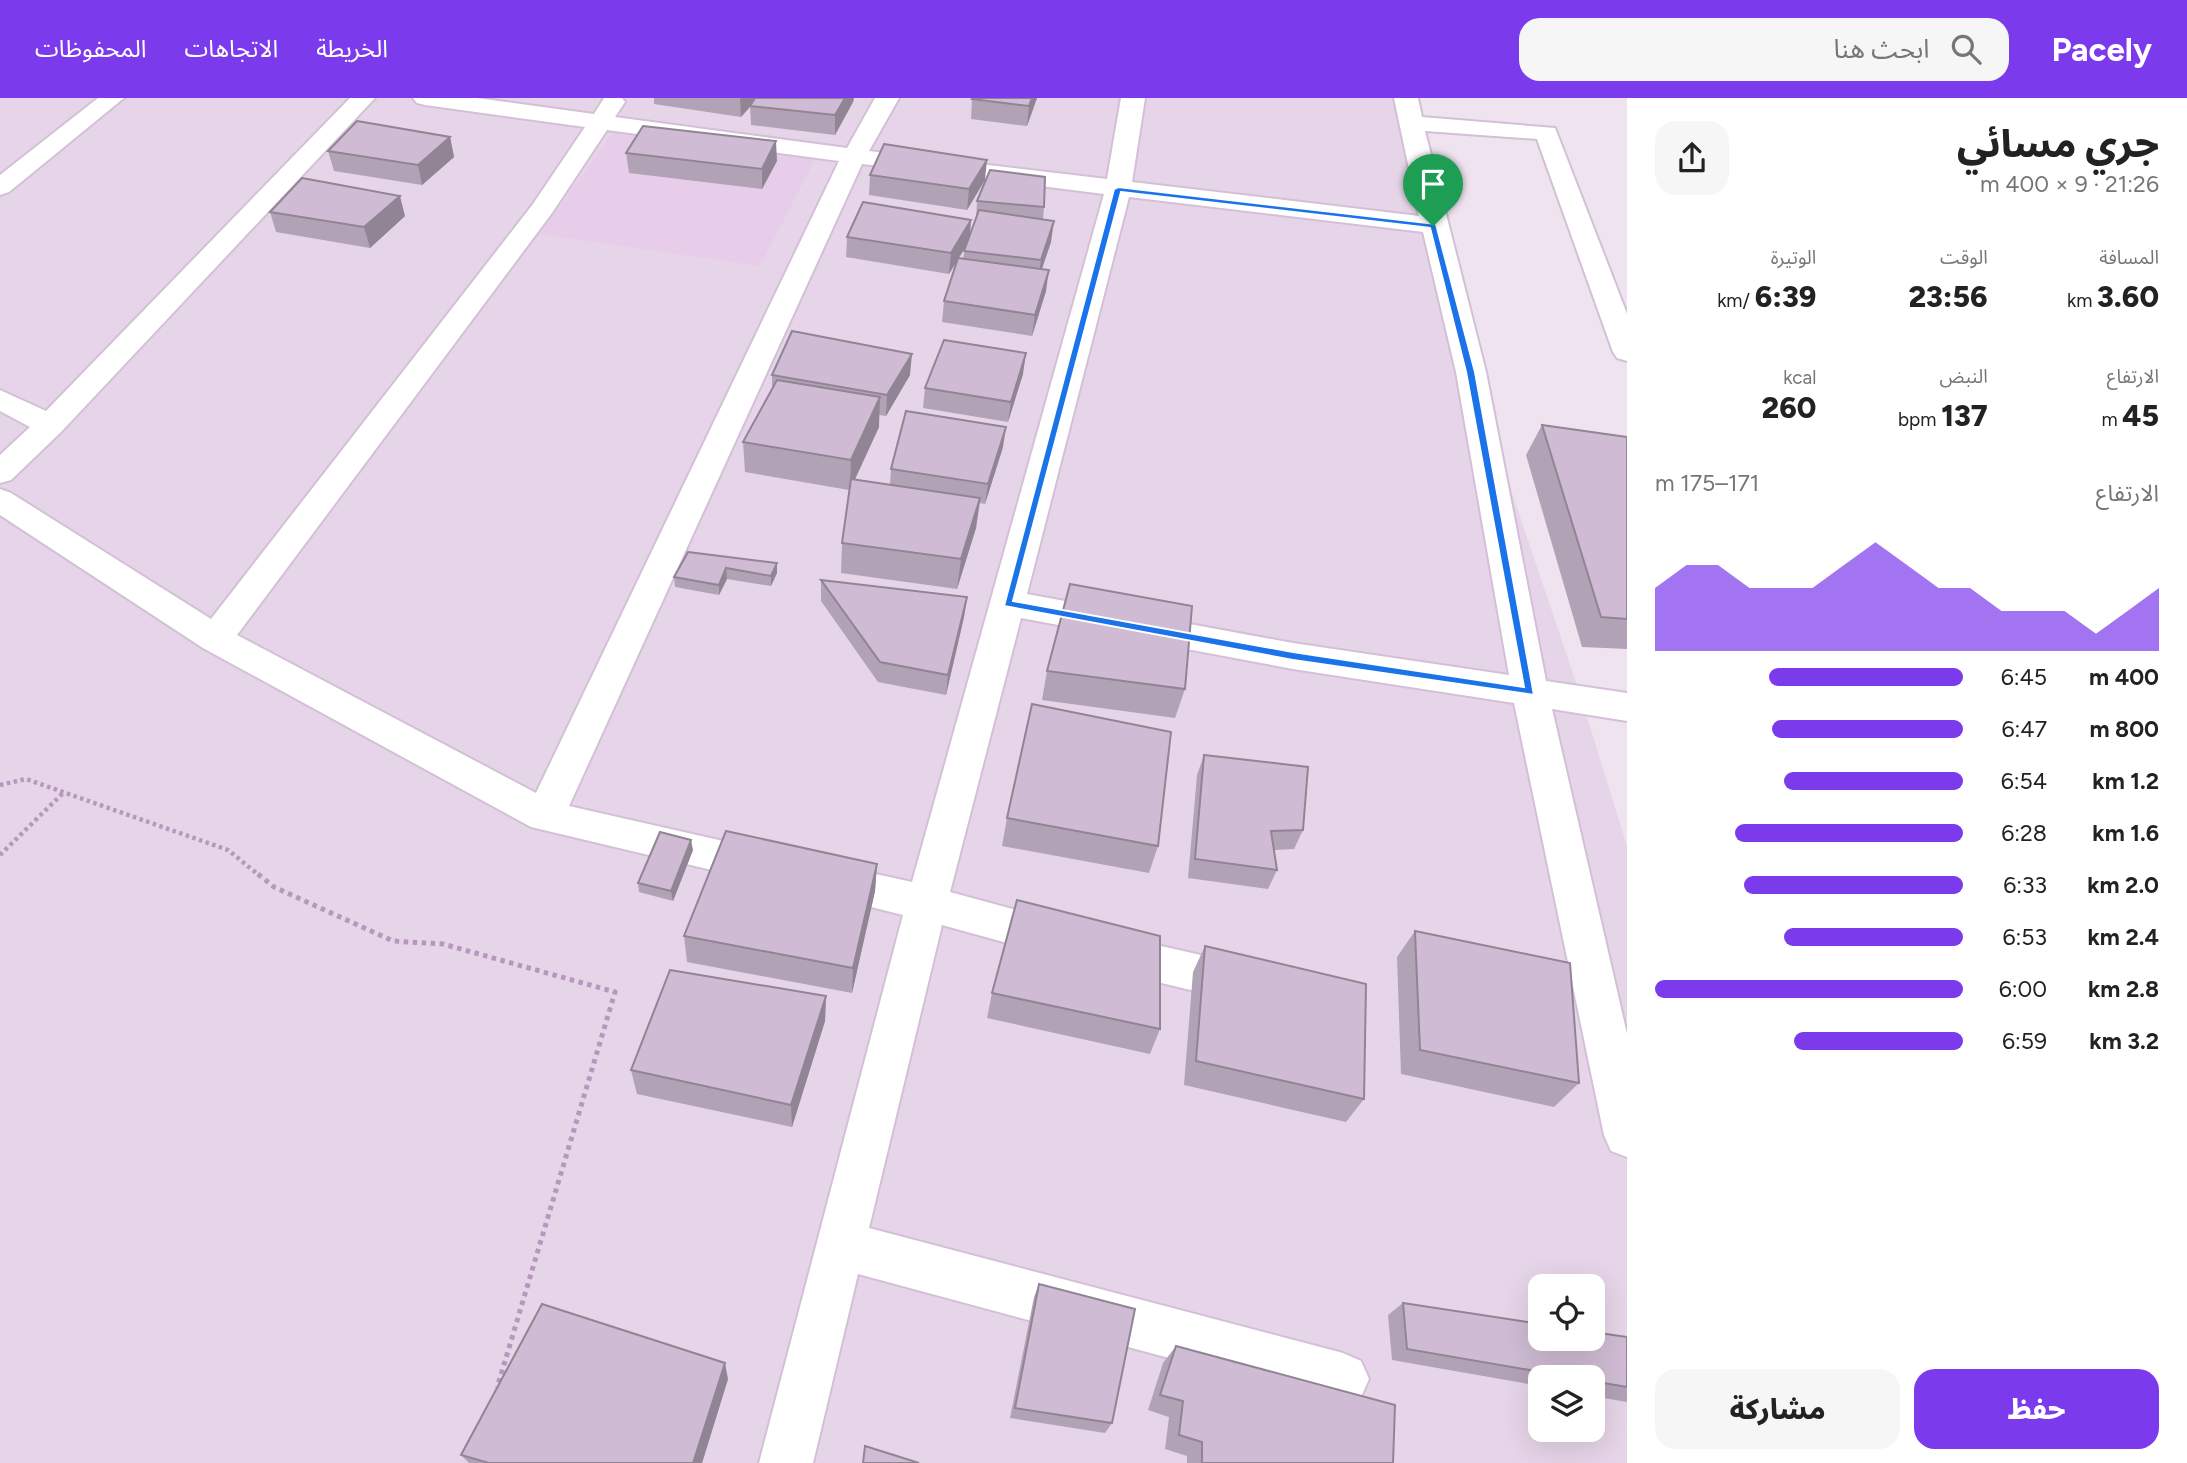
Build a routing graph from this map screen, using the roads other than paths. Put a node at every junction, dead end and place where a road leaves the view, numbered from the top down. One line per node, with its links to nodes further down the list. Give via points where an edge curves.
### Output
1 (112, 98): 10 (street)
2 (363, 98): 15 (street)
3 (425, 98): 8 (street)
4 (616, 98): 8 (street)
5 (887, 98): 9 (street)
6 (1133, 98): 11 (street)
7 (1410, 111): 12 (street); 13 (street, via 1547,133)
8 (599, 121): 9 (street); 19 (street, via 543,208)
9 (854, 156): 11 (street); 22 (street)
10 (0, 187)
11 (1118, 189): 12 (street); 18 (street)
12 (1433, 226): 20 (street, via 1471,372)
13 (1627, 352)
14 (0, 399): 15 (street)
15 (50, 425): 16 (street)
16 (0, 473)
17 (0, 500): 19 (street)
18 (1007, 603): 20 (street, via 1293,656); 23 (street)
19 (215, 639): 22 (street)
20 (1530, 692): 21 (street); 25 (street)
21 (1627, 708)
22 (545, 816): 23 (street)
23 (927, 903): 24 (street, via 1086,947); 26 (street)
24 (1275, 991)
25 (1627, 1135)
26 (841, 1245): 27 (street); 28 (street)
27 (1343, 1379)
28 (786, 1463)

